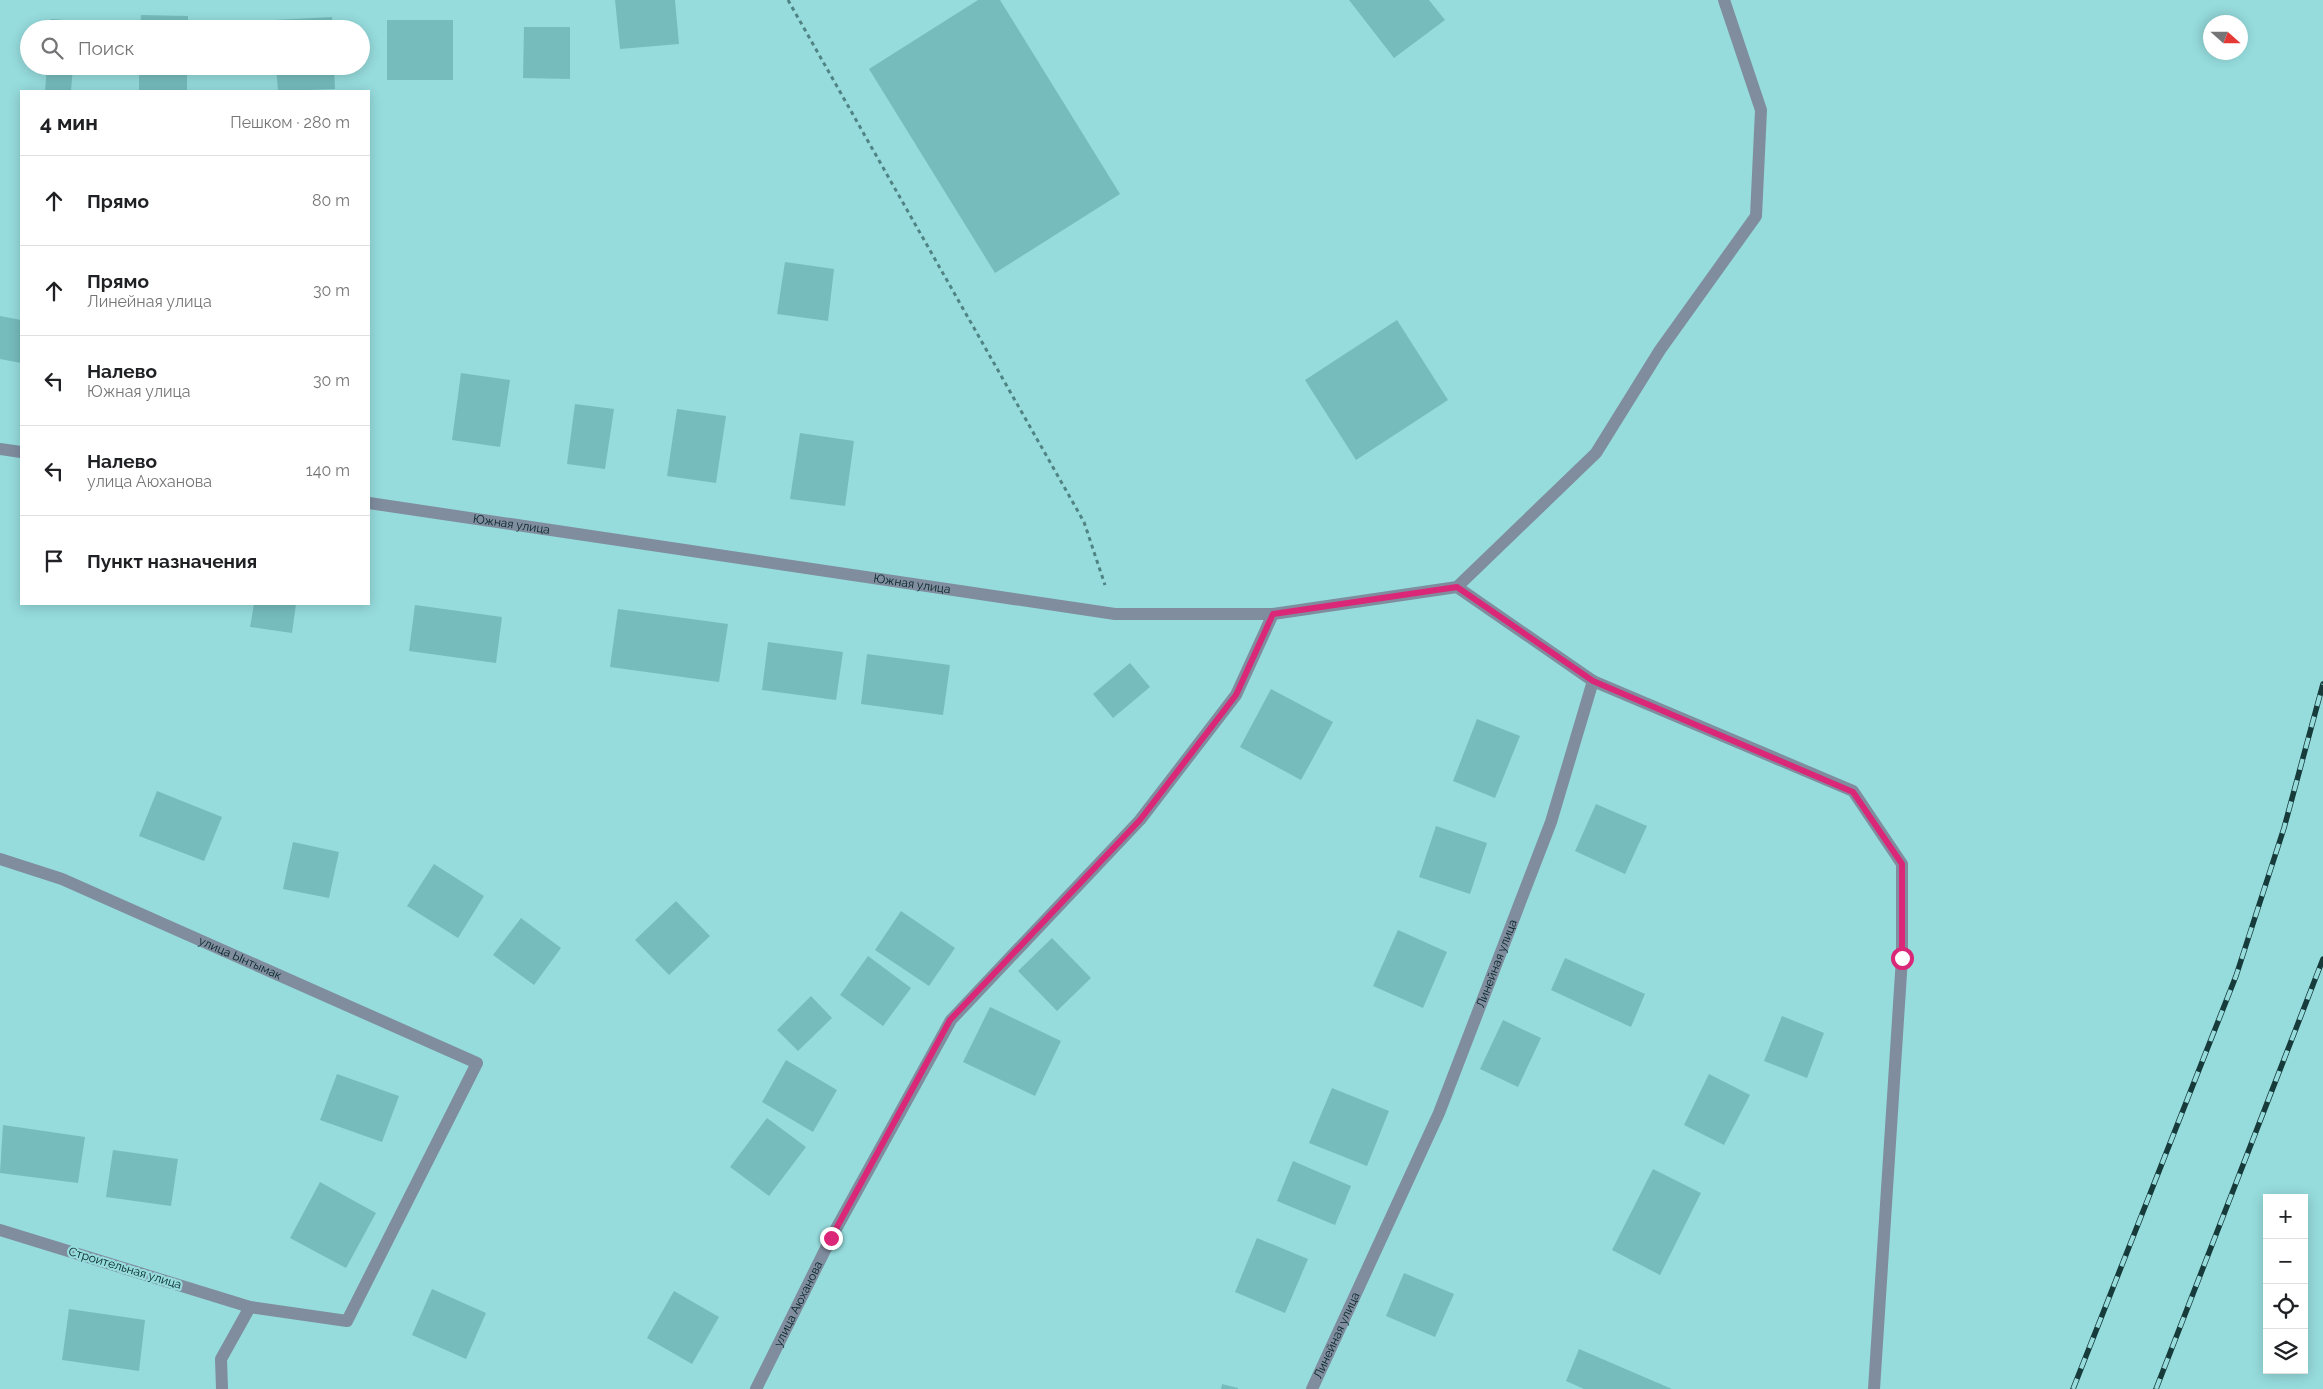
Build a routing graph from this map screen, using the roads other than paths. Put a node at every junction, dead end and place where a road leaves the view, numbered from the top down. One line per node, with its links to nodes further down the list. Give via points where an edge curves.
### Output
1 (1724, 0): 5 (street, via 1761,110 1756,216 1660,350 1596,453)
2 (0, 449): 3 (street)
3 (20, 452)
4 (370, 504): 6 (street, Южная улица, via 1115,614)
5 (1457, 587): 6 (street, Южная улица); 7 (street)
6 (1273, 614): 13 (street, улица Аюханова, via 1236,695 1140,820 950,1020 831,1238)
7 (1593, 681): 14 (street, Линейная улица, via 1551,822 1439,1113); 15 (street, via 1853,792 1902,864 1902,958)
8 (0, 859): 9 (street, улица Ынтымак, via 62,879)
9 (476, 1063): 11 (street, Строительная улица, via 347,1321)
10 (0, 1230): 11 (street, Строительная улица)
11 (250, 1307): 12 (street, via 222,1359)
12 (222, 1389)
13 (756, 1389)
14 (1312, 1389)
15 (1874, 1389)

